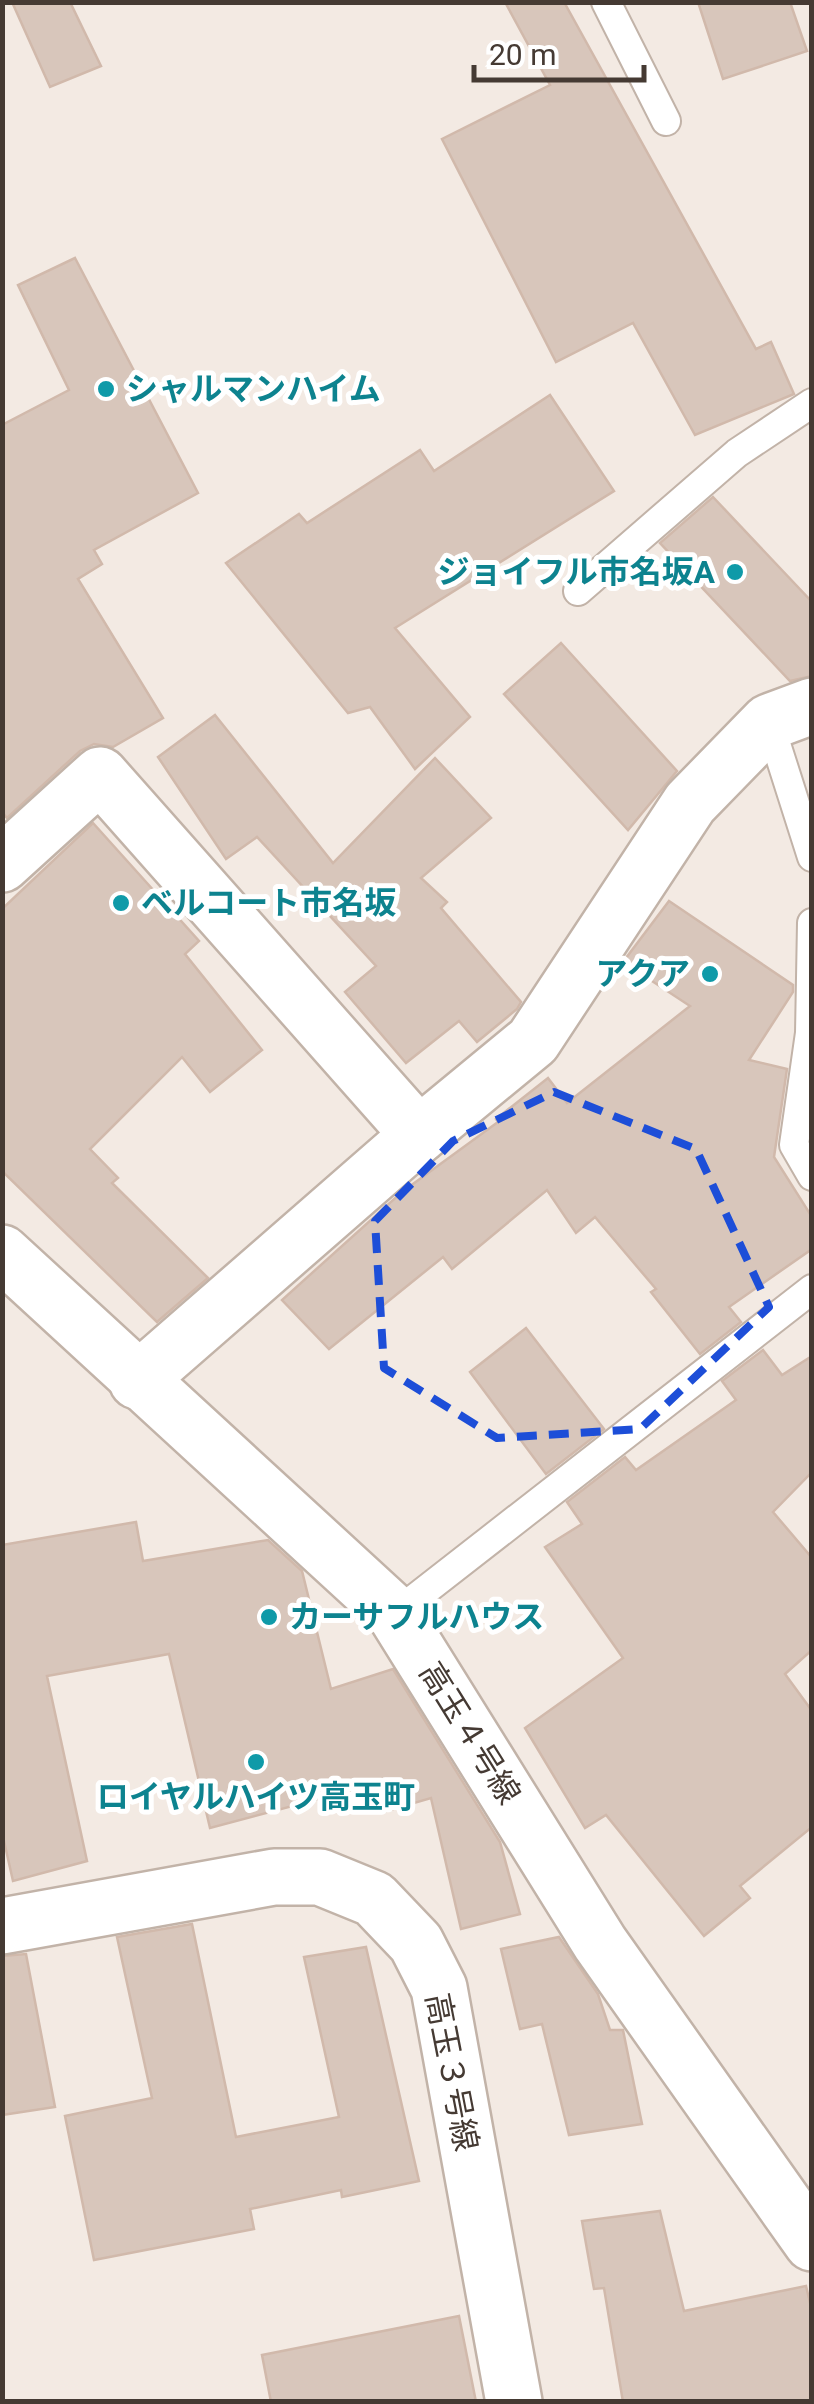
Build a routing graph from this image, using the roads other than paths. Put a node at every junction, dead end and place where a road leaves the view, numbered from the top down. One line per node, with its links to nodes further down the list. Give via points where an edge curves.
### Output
1 (606, 2): 2 (lane)
2 (666, 121)
3 (812, 403): 4 (lane, via 738,452)
4 (578, 591)
5 (790, 714): 6 (lane); 9 (street, via 690,803 534,1040)
6 (812, 857)
7 (2, 864): 9 (street, via 100,775)
8 (812, 924): 10 (lane, via 810,1033 794,1145)
9 (418, 1134): 13 (street)
10 (812, 1176)
11 (2, 1253): 13 (street, 高玉４号線)
12 (812, 1289): 14 (lane)
13 (137, 1381): 14 (street, 高玉４号線)
14 (395, 1614): 16 (street, 高玉４号線, via 600,1943)
15 (2, 1926): 17 (street, 高玉３号線, via 274,1877 320,1877 374,1898 416,1942 439,1988)
16 (812, 2243)
17 (514, 2402)

